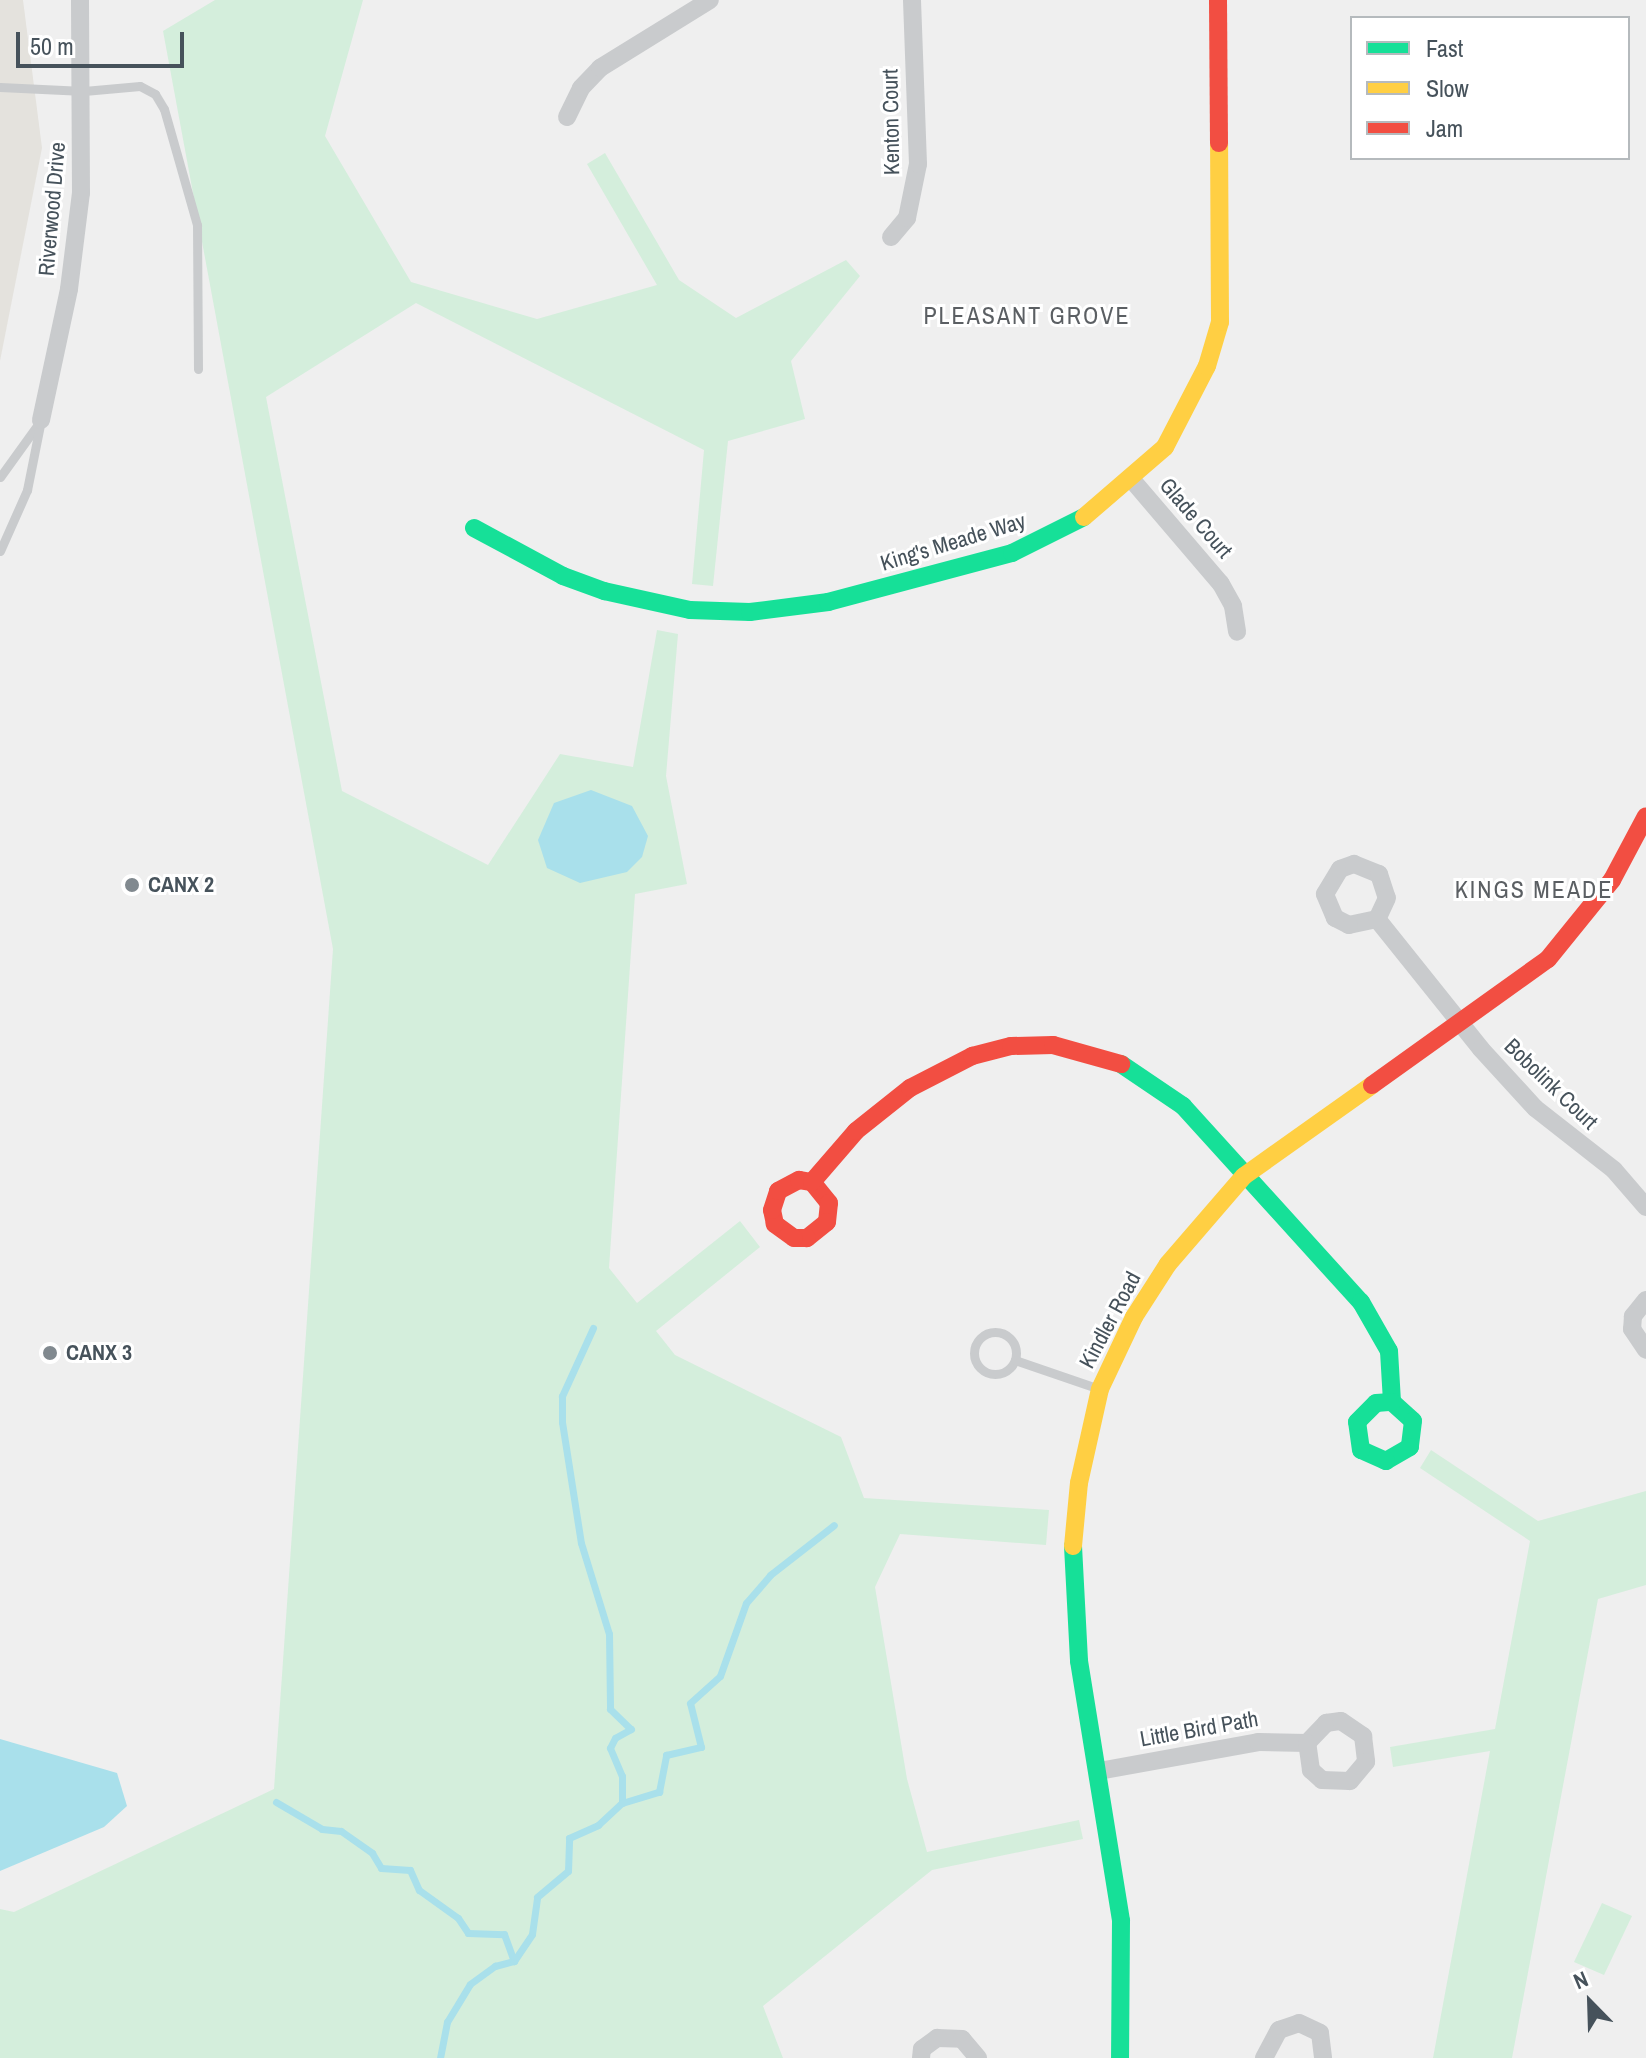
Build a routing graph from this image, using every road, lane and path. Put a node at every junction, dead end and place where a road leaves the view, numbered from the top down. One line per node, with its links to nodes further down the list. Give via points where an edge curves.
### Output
1 (80, 0): 6 (street, Riverwood Drive)
2 (710, 0): 7 (street, via 600,68 581,88)
3 (912, 0): 8 (street, Kenton Court, via 918,164 907,218)
4 (1218, 0): 12 (street, King's Meade Way, via 1220,322 1188,406 1165,447)
5 (0, 87): 6 (lane)
6 (84, 91): 9 (lane, via 140,86 155,94 164,109 197,225); 10 (street, Riverwood Drive, via 81,193 69,289)
7 (567, 117)
8 (891, 237)
9 (198, 369)
10 (41, 420): 11 (lane); 14 (lane, via 27,490)
11 (0, 477)
12 (1133, 481): 13 (street, King's Meade Way, via 1059,534 1012,553 828,602 750,612 690,610 604,591 563,576); 15 (street, Glade Court, via 1221,584 1233,606)
13 (474, 528)
14 (0, 551)
15 (1237, 632)
16 (1646, 816): 18 (street, Kindler Road, via 1612,880 1581,923 1548,959)
17 (1377, 919): 18 (street, Bobolink Court)
18 (1463, 1023): 19 (street, Kindler Road); 21 (street, Bobolink Court, via 1535,1108 1614,1170)
19 (1244, 1176): 20 (street, via 1183,1106 1149,1079 1083,1050 1011,1046 972,1056 910,1088 856,1131); 25 (street, Kindler Road, via 1168,1264 1134,1317); 26 (street, via 1376,1325 1394,1371)
20 (812, 1182)
21 (1646, 1207)
22 (1646, 1300): 23 (street, via 1633,1316 1632,1329)
23 (1646, 1350)
24 (1015, 1360): 24 (lane, via 1015,1346 1000,1333 986,1335 976,1345 975,1358 988,1373 1007,1371); 25 (lane)
25 (1100, 1389): 28 (street, Kindler Road, via 1079,1483 1071,1561 1079,1661)
26 (1392, 1402)
27 (1307, 1743): 28 (street, Little Bird Path, via 1258,1742)
28 (1099, 1771): 31 (street, Kindler Road, via 1121,1921)
29 (921, 2058): 30 (street, via 922,2049 937,2038 962,2039)
30 (978, 2058)
31 (1120, 2058)
32 (1264, 2058): 33 (street, via 1279,2030 1299,2023 1320,2033)
33 (1323, 2058)

